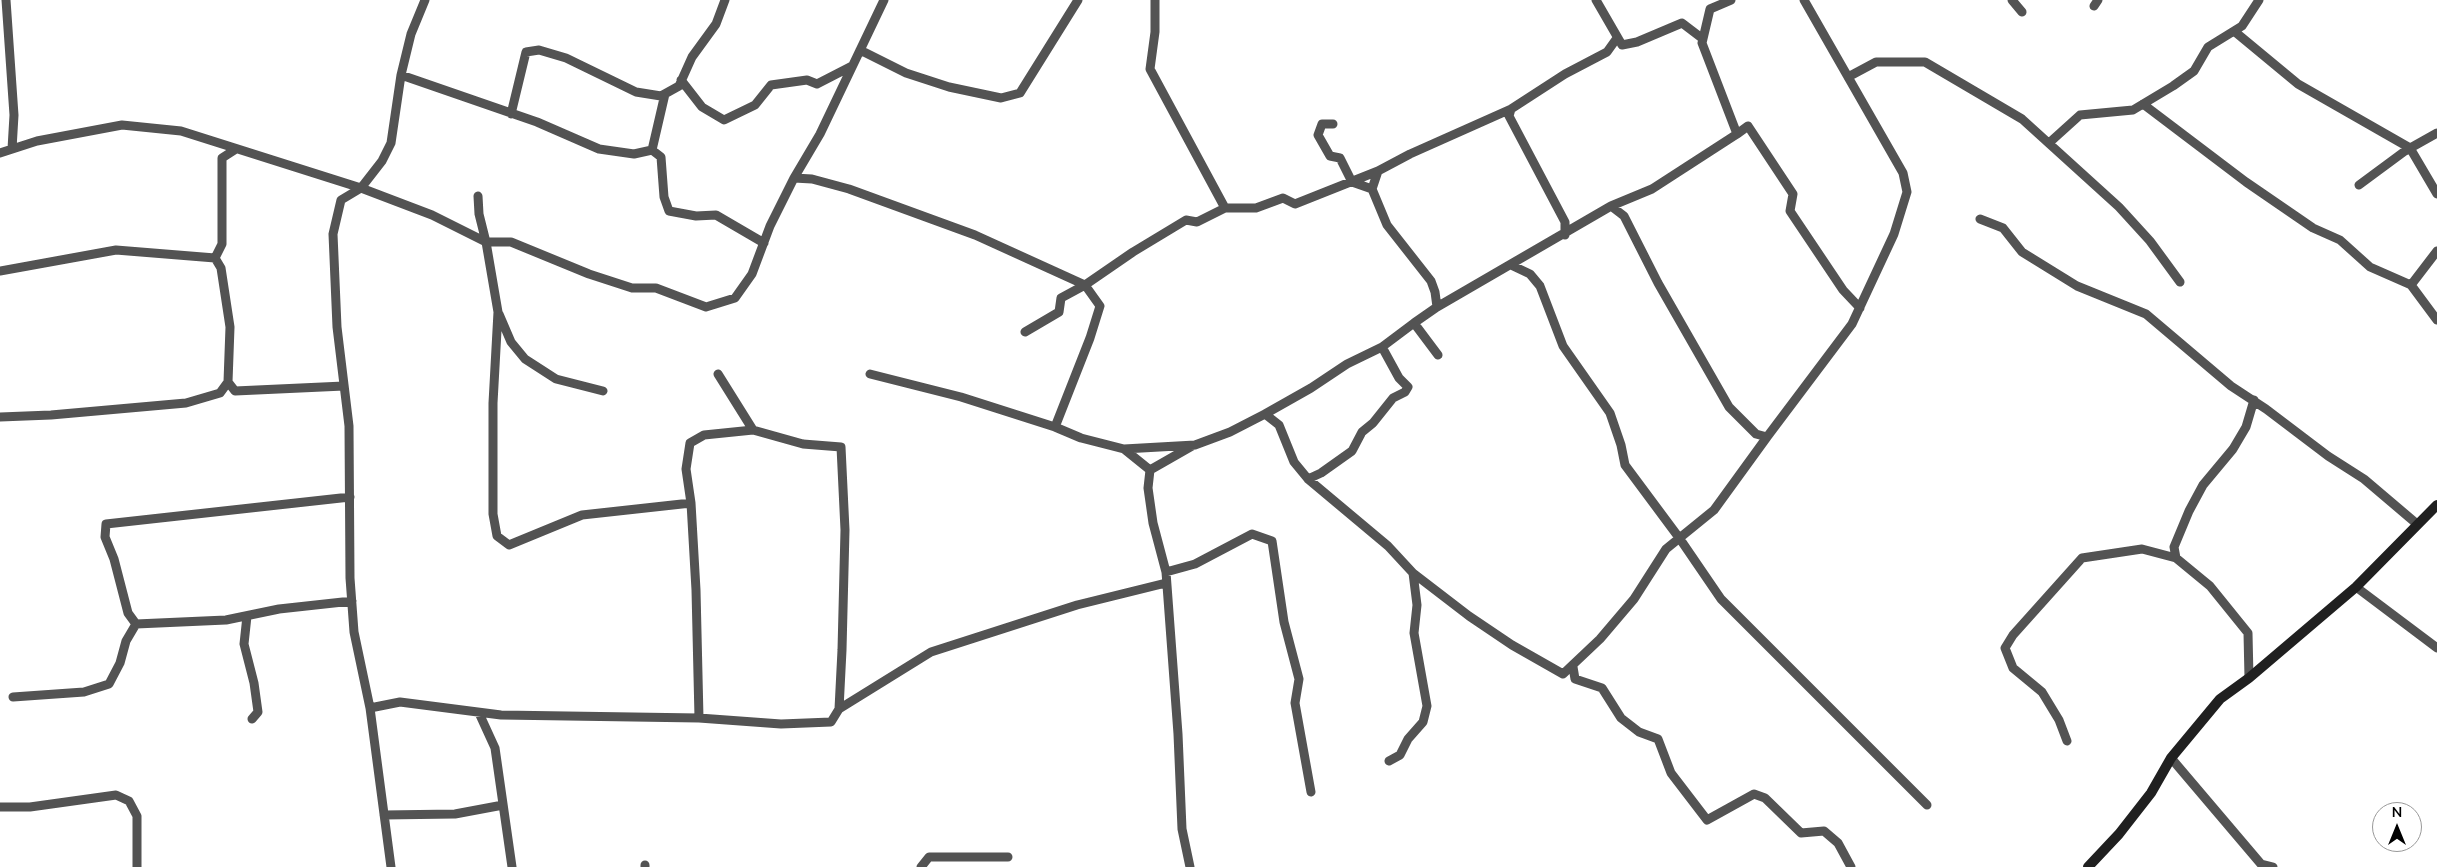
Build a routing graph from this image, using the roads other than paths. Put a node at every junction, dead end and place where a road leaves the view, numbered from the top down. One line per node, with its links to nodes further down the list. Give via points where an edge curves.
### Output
1 (6, 0): 30 (street, via 14,115)
2 (425, 0): 18 (street, via 416,18)
3 (725, 0): 20 (street, via 716,24 692,57)
4 (884, 0): 16 (street)
5 (1078, 0): 16 (street, via 1020,93 1000,98 906,73)
6 (1154, 0): 43 (street, via 1155,32 1150,69)
7 (1596, 0): 14 (street)
8 (1731, 0): 15 (street, via 1710,9)
9 (1804, 0): 19 (street)
10 (2012, 0): 12 (street)
11 (2259, 0): 13 (street, via 2242,26)
12 (2022, 12)
13 (2234, 31): 22 (street, via 2208,47 2194,71); 29 (street, via 2298,84)
14 (1618, 38): 15 (street, via 1622,46 1682,23); 23 (street, via 1607,52)
15 (1703, 39): 27 (street)
16 (860, 50): 17 (street)
17 (852, 66): 20 (street, via 817,84 806,80 771,85 755,105 724,120 702,107); 35 (street, via 820,134)
18 (401, 75): 24 (street); 38 (street, via 391,143)
19 (1848, 77): 28 (street, via 1876,62 1925,62 2022,119); 56 (street, via 1903,173 1907,192 1894,234)
20 (681, 80): 21 (street, via 679,86)
21 (665, 94): 24 (street, via 636,92 566,58 539,50 526,52); 32 (street)
22 (2144, 104): 28 (street, via 2133,110 2080,115); 54 (street, via 2246,182 2313,228 2340,240 2370,267)
23 (1511, 109): 34 (street); 45 (street, via 1509,116 1565,222)
24 (511, 114): 32 (street, via 599,149 634,154)
25 (1334, 124): 36 (street, via 1322,124 1318,135 1330,156 1340,158)
26 (2437, 133): 29 (street)
27 (1737, 134): 42 (street, via 1652,188); 56 (street, via 1748,126 1793,194 1790,210 1843,290)
28 (2050, 143): 52 (street, via 2150,241)
29 (2410, 148): 37 (street); 40 (street)
30 (12, 149): 31 (street, via 122,125 181,131); 33 (street)
31 (236, 149): 38 (street); 49 (street, via 222,158 222,244)
32 (652, 150): 47 (street, via 661,157 664,197 669,211 696,216 716,215)
33 (0, 152)
34 (1378, 171): 36 (street); 39 (street)
35 (794, 178): 47 (street); 53 (street, via 812,179 849,189 966,232)
36 (1352, 182): 39 (street); 43 (street, via 1295,204 1283,198 1256,208)
37 (2359, 185)
38 (361, 188): 46 (street, via 432,215); 66 (street, via 341,200 333,234 337,327)
39 (1372, 189): 55 (street, via 1387,225 1431,281)
40 (2437, 194)
41 (478, 196): 46 (street)
42 (1611, 206): 45 (street); 75 (street, via 1624,216 1729,407 1756,434)
43 (1225, 208): 53 (street, via 1197,222 1186,220)
44 (1980, 219): 70 (street, via 2003,228 2022,252 2078,286 2146,314 2231,386)
45 (1565, 235): 50 (street)
46 (486, 242): 47 (street, via 511,242 589,274 632,288 656,288 706,307 735,298 752,274); 57 (street)
47 (764, 243)
48 (2437, 251): 54 (street)
49 (215, 258): 51 (street, via 116,250); 65 (street, via 221,268 230,327)
50 (1511, 266): 55 (street); 84 (street, via 1530,274 1540,286 1563,346 1610,413 1626,465)
51 (0, 271)
52 (2180, 282)
53 (1085, 285): 60 (street, via 1061,298 1059,312); 73 (street, via 1100,306)
54 (2411, 285): 58 (street)
55 (1437, 307): 59 (street)
56 (1860, 308): 75 (street, via 1852,324)
57 (498, 312): 67 (street, via 511,342 525,359 556,379); 81 (street, via 493,403 493,514 498,536 508,545 582,515)
58 (2437, 320)
59 (1414, 324): 61 (street); 62 (street)
60 (1025, 332)
61 (1382, 347): 71 (street, via 1347,364); 79 (street, via 1408,386 1405,392 1393,398 1374,423 1362,432 1352,451)
62 (1438, 355)
63 (718, 374): 74 (street)
64 (870, 374): 73 (street, via 960,397)
65 (228, 382): 68 (street); 69 (street)
66 (344, 386): 68 (street); 80 (street)
67 (602, 391)
68 (235, 392): 69 (street)
69 (220, 393): 72 (street, via 186,402)
70 (2254, 400): 83 (street, via 2364,479); 85 (street, via 2246,427 2233,449 2203,485 2190,511 2174,547)
71 (1265, 414): 76 (street); 79 (street, via 1280,425 1294,462)
72 (0, 417)
73 (1055, 427): 77 (street)
74 (753, 430): 81 (street, via 704,435 690,443 686,469); 98 (street, via 803,444 841,447 845,530)
75 (1767, 437): 84 (street, via 1714,510)
76 (1195, 445): 77 (street); 78 (street)
77 (1124, 450): 78 (street)
78 (1150, 470): 86 (street, via 1148,488 1152,523)
79 (1308, 479): 87 (street, via 1388,546)
80 (350, 497): 90 (street); 92 (street, via 106,524 106,538 128,613)
81 (691, 503): 100 (street)
82 (2437, 505): 83 (street)
83 (2417, 524): 89 (street)
84 (1680, 539): 94 (street, via 1666,549 1634,599); 107 (street, via 1721,599)
85 (2176, 558): 95 (street, via 2210,586 2248,633); 102 (street, via 2142,549 2082,558 2005,648 2013,668 2042,692)
86 (1166, 572): 88 (street); 105 (street, via 1195,564 1252,534 1272,541 1284,622 1300,679 1295,703)
87 (1414, 573): 94 (street, via 1469,616 1538,660 1563,674); 104 (street, via 1417,605 1414,634 1427,706 1422,722 1400,755)
88 (1166, 583): 98 (street, via 1077,605 931,652); 116 (street, via 1182,829)
89 (2356, 587): 93 (street); 95 (street)
90 (352, 601): 91 (street, via 279,608); 97 (street, via 354,632)
91 (247, 616): 92 (street); 101 (street, via 244,644 258,712)
92 (136, 624): 96 (street, via 109,684 84,692)
93 (2437, 648)
94 (1573, 666): 117 (street, via 1575,679 1602,688 1621,718 1639,732 1658,739 1672,773 1707,820 1754,794 1765,798 1801,833 1824,831 1838,843)
95 (2249, 678): 103 (street, via 2220,699)
96 (13, 697)
97 (370, 708): 99 (street, via 400,702); 109 (street)
98 (839, 709): 100 (street, via 831,722 781,724)
99 (479, 713): 100 (street); 106 (street, via 495,748)
100 (699, 718)
101 (252, 719)
102 (2067, 741)
103 (2171, 758): 111 (street); 118 (street, via 2151,793)
104 (1389, 761)
105 (1311, 792)
106 (503, 805): 109 (street, via 455,814); 114 (street)
107 (1927, 805)
108 (0, 807): 112 (street, via 30,807 116,795 129,800 137,816)
109 (384, 815): 113 (street)
110 (1008, 857): 115 (street, via 929,857)
111 (2261, 866): 119 (street)
112 (137, 867)
113 (391, 867)
114 (512, 867)
115 (921, 867)
116 (1190, 867)
117 (1851, 867)
118 (2088, 867)
119 (2272, 867)

